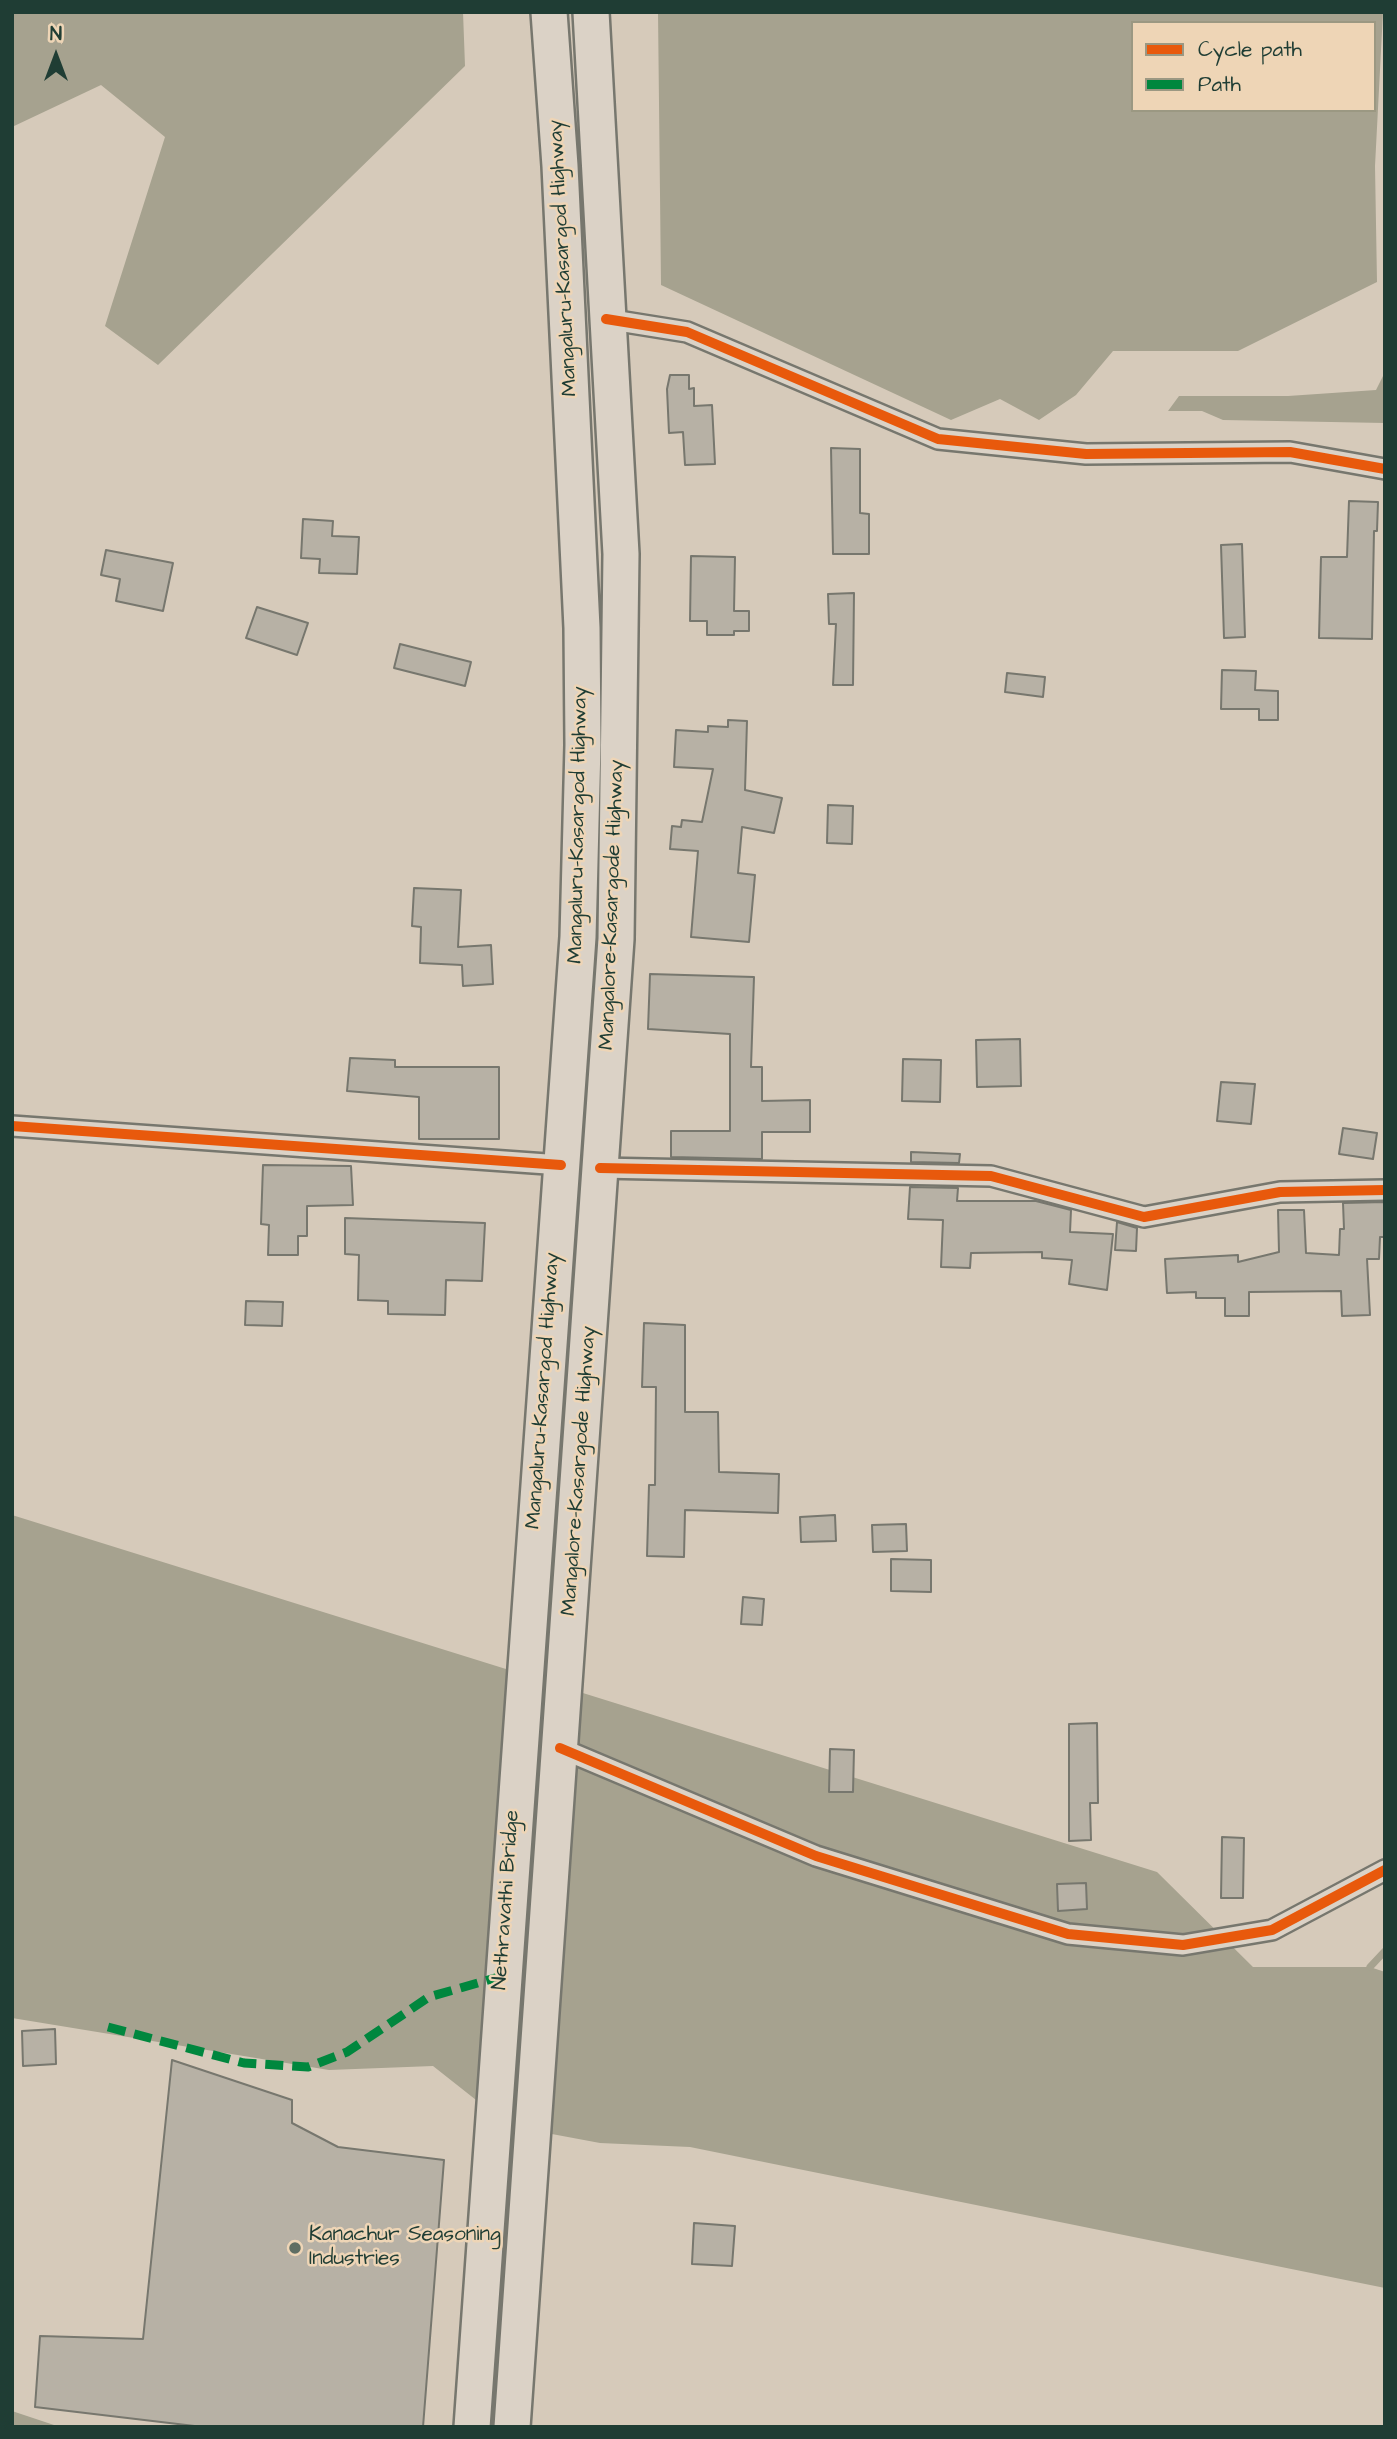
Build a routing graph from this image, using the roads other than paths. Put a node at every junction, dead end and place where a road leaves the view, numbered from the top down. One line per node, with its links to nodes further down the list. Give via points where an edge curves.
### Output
1 (549, 12): 6 (highway, Mangaluru-Kasargod Highway, via 577,519 583,746 578,937)
2 (591, 12): 3 (highway, Mangalore-Kasargode Highway)
3 (606, 319): 4 (street, via 687,332 938,439 1086,454 1290,452); 7 (highway, Mangalore-Kasargode Highway, via 621,554 616,939)
4 (1385, 469)
5 (12, 1126): 6 (street)
6 (561, 1165): 9 (highway, Mangaluru-Kasargod Highway)
7 (600, 1168): 8 (street, via 991,1176 1144,1217 1280,1192); 10 (highway, Mangalore-Kasargode Highway)
8 (1385, 1190)
9 (525, 1637): 13 (highway, Nethravathi Bridge)
10 (567, 1652): 11 (highway, Nethravathi Bridge)
11 (560, 1748): 12 (street, via 816,1856 1068,1934 1183,1945 1272,1930); 14 (highway, Nethravathi Bridge)
12 (1385, 1870)
13 (472, 2427)
14 (512, 2427)

